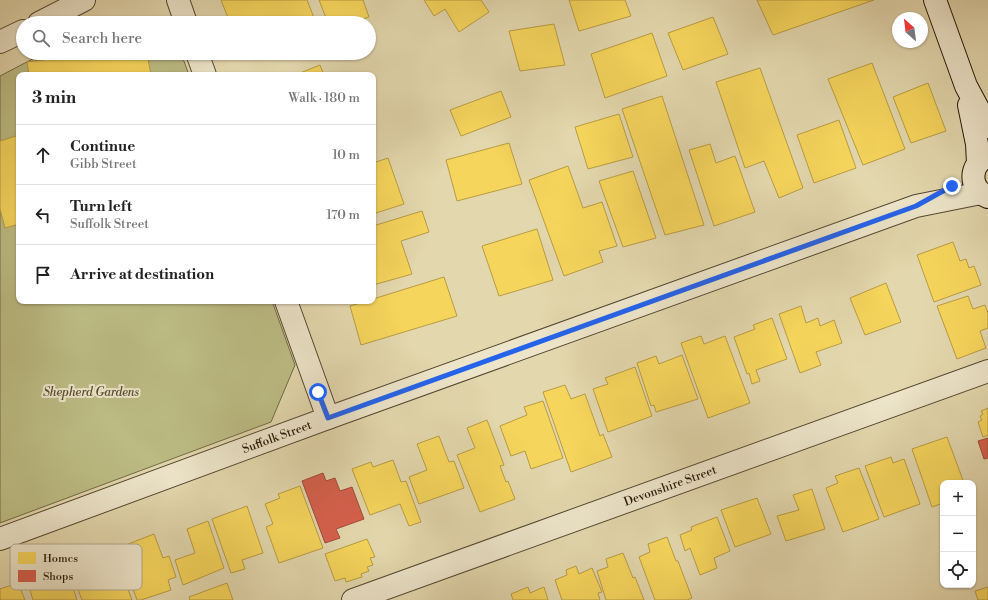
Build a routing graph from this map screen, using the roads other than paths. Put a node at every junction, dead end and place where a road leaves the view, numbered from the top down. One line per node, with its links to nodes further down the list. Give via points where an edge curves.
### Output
1 (84, 0): 4 (street)
2 (178, 0): 5 (street)
3 (935, 0): 10 (street)
4 (53, 16)
5 (184, 16)
6 (16, 34): 7 (street)
7 (0, 42)
8 (200, 60): 9 (street)
9 (204, 72)
10 (966, 86): 11 (street); 12 (street)
11 (988, 127)
12 (980, 164): 13 (street, via 975,184); 14 (street, Suffolk Street)
13 (986, 196): 14 (street, Suffolk Street)
14 (916, 206): 17 (street, Suffolk Street)
15 (287, 304): 17 (street)
16 (988, 371): 19 (street, Devonshire Street)
17 (328, 418): 18 (street, Suffolk Street)
18 (0, 538)
19 (353, 600)

